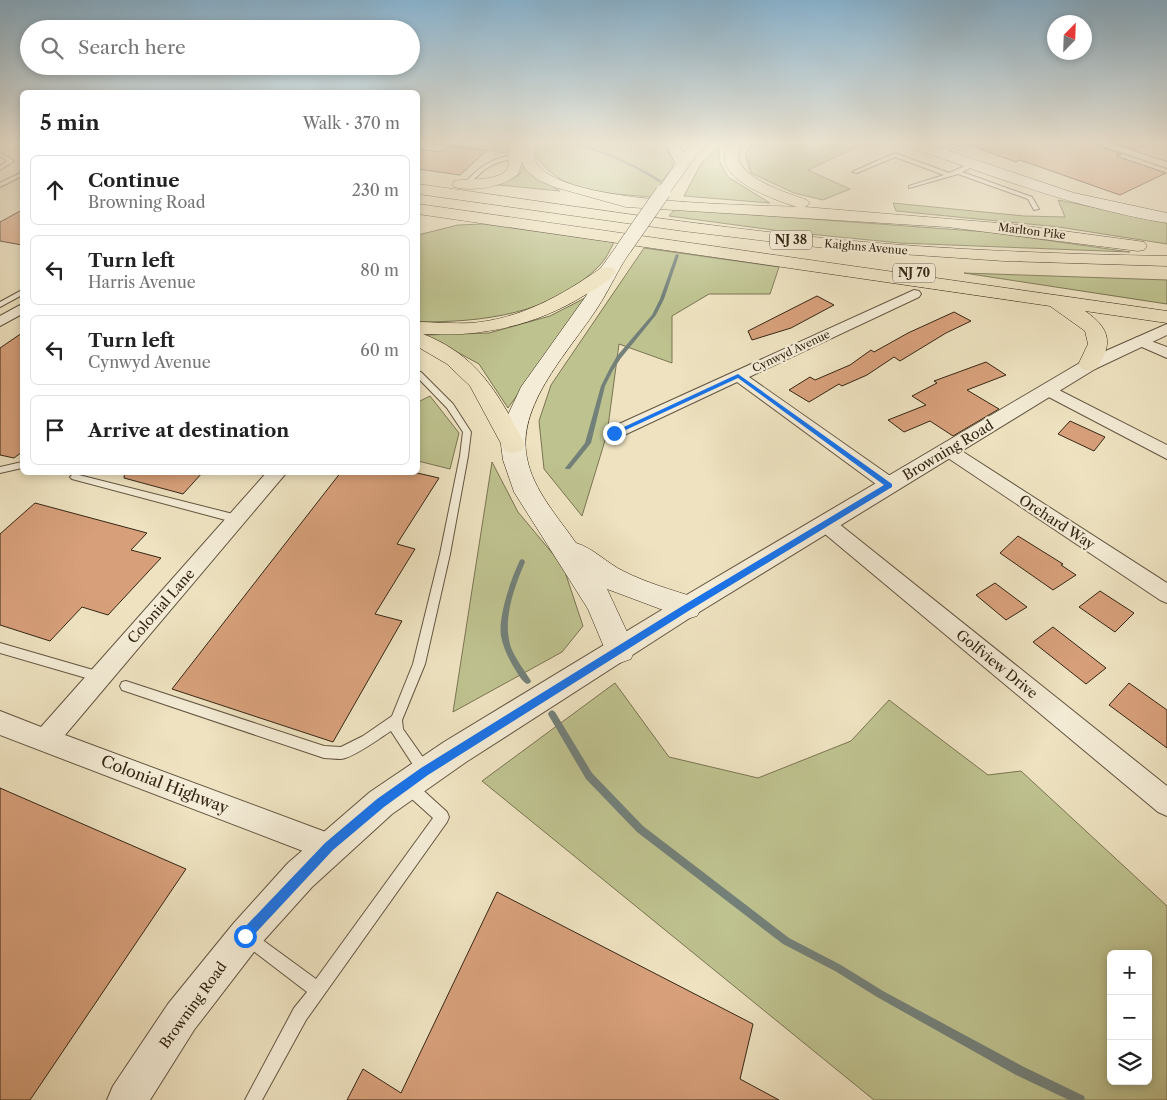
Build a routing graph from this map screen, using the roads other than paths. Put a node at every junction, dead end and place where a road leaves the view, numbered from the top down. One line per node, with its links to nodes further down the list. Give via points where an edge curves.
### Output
1 (469, 193): 18 (highway, Kaighns Avenue / NJ 38, via 680,226 858,246)
2 (510, 193): 9 (highway, Marlton Pike)
3 (586, 193): 9 (highway)
4 (662, 193): 20 (main road, bridge)
5 (776, 193): 12 (highway, via 805,204)
6 (1017, 193): 10 (lane, via 1030,198)
7 (1059, 193): 13 (main road, via 1119,210)
8 (420, 200): 16 (highway, Kaighns Avenue / NJ 38)
9 (641, 202): 12 (highway, Marlton Pike)
10 (1036, 208)
11 (420, 209): 14 (highway)
12 (869, 216): 17 (highway, Marlton Pike, via 1052,233)
13 (1167, 218)
14 (480, 219): 15 (highway); 23 (highway)
15 (426, 227)
16 (661, 235): 19 (highway, Kaighns Avenue / NJ 38, via 915,261); 26 (highway, NJ 70)
17 (1167, 252)
18 (1167, 261)
19 (1167, 271)
20 (607, 272): 29 (highway, via 562,303 526,318 472,329); 41 (main road, via 595,297 532,387 517,421)
21 (20, 293): 24 (lane)
22 (914, 294): 36 (street, Cynwyd Avenue)
23 (1031, 297): 27 (highway); 34 (highway, via 1068,310 1092,326 1098,344)
24 (0, 305)
25 (20, 309): 28 (street)
26 (1167, 310)
27 (1167, 317)
28 (0, 322)
29 (420, 328)
30 (1167, 329): 32 (street, Browning Road)
31 (420, 340): 41 (highway, via 445,353 475,376 488,394)
32 (1140, 341): 33 (street); 34 (street, Browning Road)
33 (1167, 354)
34 (1089, 366): 39 (street, Browning Road)
35 (420, 376): 37 (lane)
36 (738, 376): 40 (street, Cynwyd Avenue); 48 (street)
37 (429, 385): 38 (lane); 58 (lane, via 450,406 467,432 445,554 419,664)
38 (420, 387)
39 (1049, 390): 42 (street, Browning Road); 43 (street)
40 (614, 433)
41 (512, 445): 51 (main road, via 527,492)
42 (948, 450): 48 (street, Browning Road); 52 (street, Orchard Way)
43 (1167, 453)
44 (20, 465): 45 (lane)
45 (0, 470)
46 (275, 475): 49 (street, Colonial Lane)
47 (75, 477): 49 (lane)
48 (890, 486): 50 (street, Browning Road)
49 (237, 519): 56 (street, Colonial Lane)
50 (826, 524): 53 (street, Browning Road); 62 (street, Golfview Drive)
51 (563, 544): 53 (main road, via 598,572 645,594); 55 (main road, via 602,604)
52 (1167, 594)
53 (687, 607): 55 (street, Browning Road)
54 (0, 648): 56 (lane)
55 (620, 649): 61 (street, Browning Road)
56 (100, 677): 60 (street, Colonial Lane)
57 (126, 686): 58 (lane, via 324,752 342,753)
58 (396, 720): 61 (lane)
59 (0, 723): 60 (street, Colonial Highway)
60 (45, 740): 63 (street, Colonial Highway)
61 (415, 778): 63 (street, Browning Road); 65 (lane, via 442,817)
62 (1167, 804)
63 (329, 846): 64 (street, Browning Road)
64 (245, 936): 65 (lane); 66 (street, Browning Road, via 181,1017)
65 (317, 990): 67 (lane, via 300,1014)
66 (127, 1100)
67 (253, 1100)

